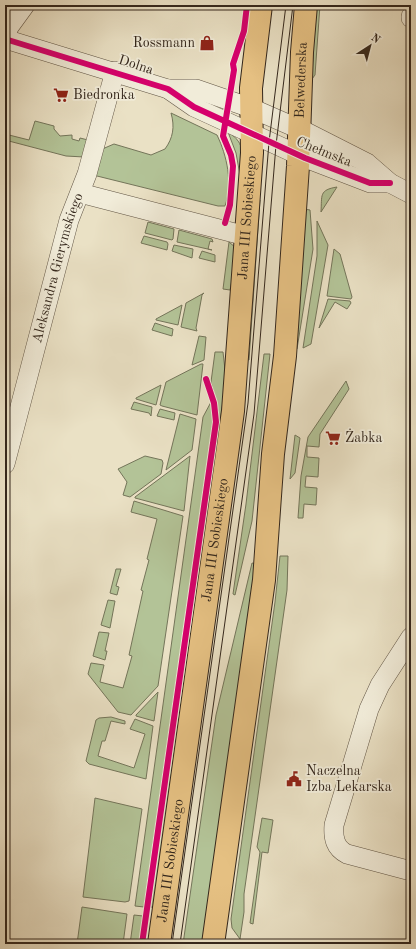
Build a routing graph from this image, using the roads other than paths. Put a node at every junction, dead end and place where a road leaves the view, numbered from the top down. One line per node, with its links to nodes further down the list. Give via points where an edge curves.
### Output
1 (25, 5): 4 (street, via 9,26)
2 (261, 5): 7 (main road)
3 (306, 5): 8 (main road, Belwederska)
4 (5, 38): 5 (street, Dolna)
5 (115, 71): 6 (street, Dolna); 12 (street)
6 (168, 89): 7 (street, Dolna, via 196,89); 9 (street, Dolna, via 194,107)
7 (251, 108): 8 (street, Dolna); 9 (main road)
8 (299, 129): 10 (main road, Belwederska); 11 (street, Chełmska, via 367,163)
9 (252, 135): 10 (street, Chełmska); 14 (main road, Jana III Sobieskiego)
10 (299, 155): 11 (street, Chełmska, via 370,183); 19 (main road, via 285,356 273,454 264,580)
11 (390, 183): 13 (street, Chełmska)
12 (80, 192): 14 (street, Aleksandra Gierymskiego); 15 (street, Aleksandra Gierymskiego, via 69,220)
13 (411, 194)
14 (246, 236): 18 (main road, Jana III Sobieskiego, via 232,426)
15 (5, 464)
16 (411, 637): 17 (street, via 380,685 369,710 333,835 340,850 347,854)
17 (411, 871)
18 (159, 944)
19 (213, 944)

